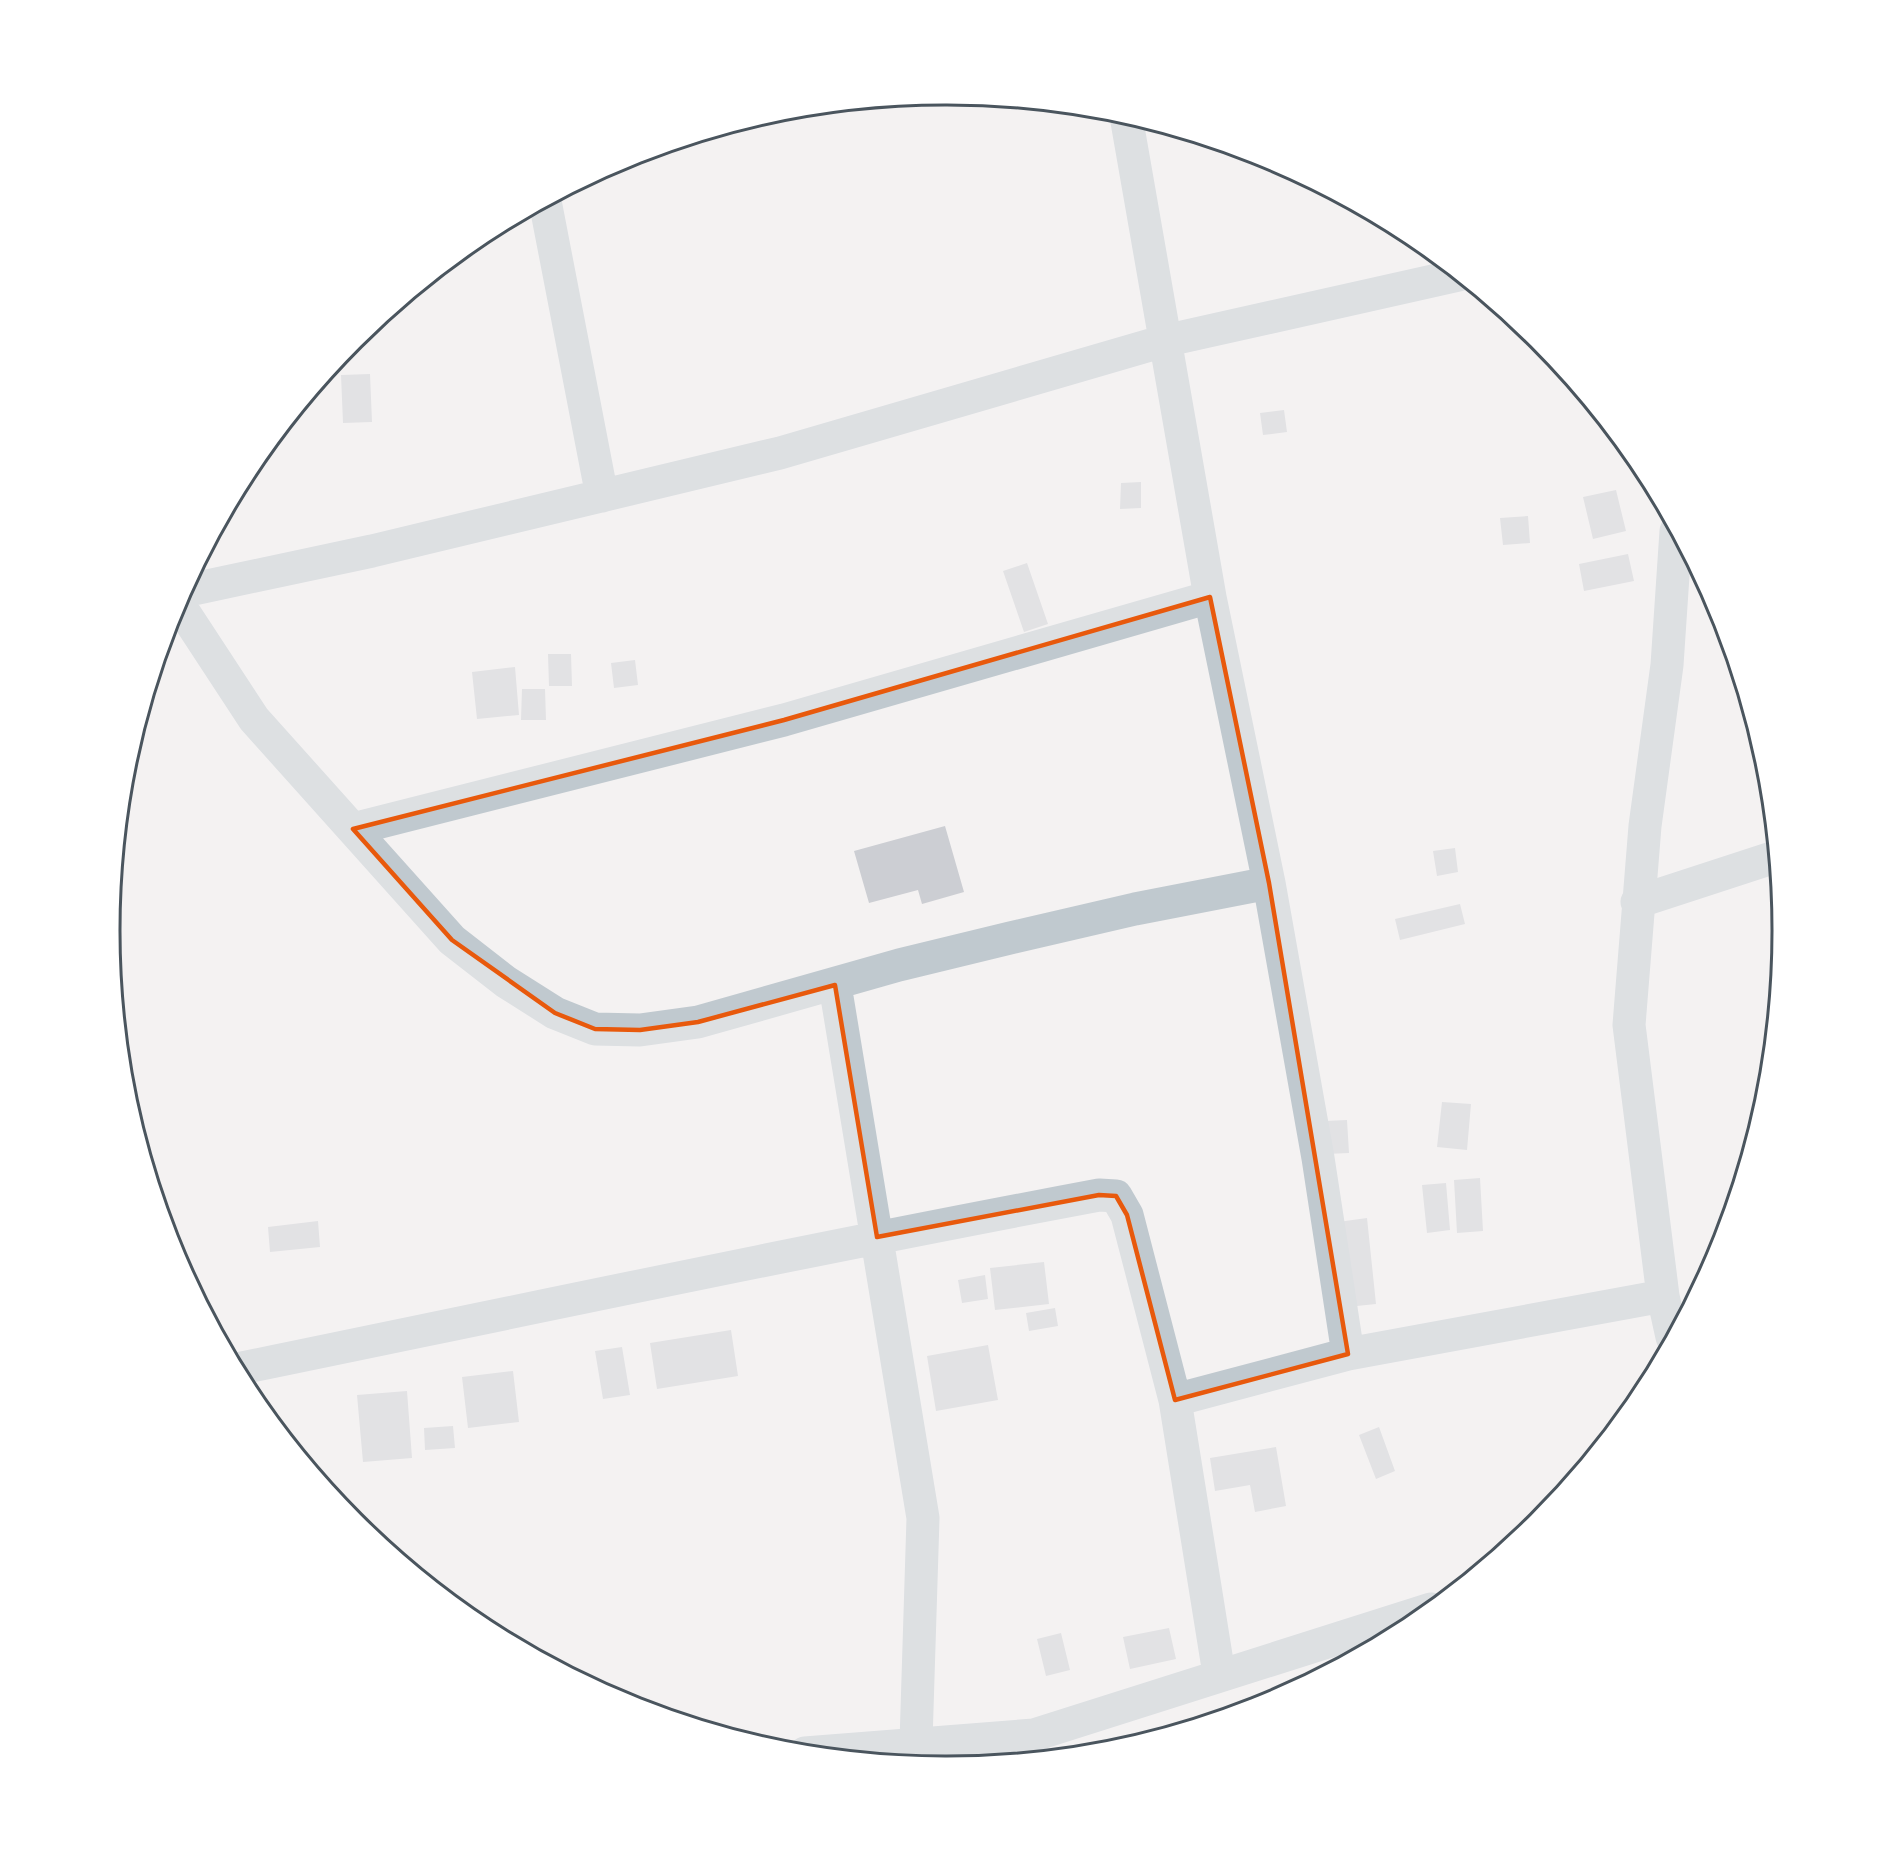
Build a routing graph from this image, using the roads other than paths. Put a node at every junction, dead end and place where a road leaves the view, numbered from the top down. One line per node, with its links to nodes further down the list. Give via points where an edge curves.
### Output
1 (1128, 126): 4 (street)
2 (546, 209): 5 (street)
3 (1450, 277): 4 (street)
4 (1164, 341): 5 (street, via 780,453); 8 (street)
5 (602, 496): 7 (street)
6 (1675, 544): 13 (street, via 1667,665)
7 (195, 588)
8 (1210, 597): 10 (street, via 784,720); 12 (street)
9 (184, 612): 10 (street, via 254,719)
10 (353, 829): 14 (street, via 452,940 506,982 555,1013 595,1029 640,1030 698,1022)
11 (1768, 859): 13 (street)
12 (1269, 884): 14 (street, via 1010,938); 18 (street)
13 (1637, 902): 16 (street, via 1629,1025)
14 (836, 985): 15 (street)
15 (877, 1237): 19 (street); 20 (street, via 1099,1195 1116,1196 1127,1215); 24 (street, via 922,1518)
16 (1663, 1296): 17 (street); 18 (street)
17 (1670, 1327)
18 (1348, 1354): 20 (street)
19 (246, 1367)
20 (1175, 1400): 22 (street)
21 (1405, 1617): 22 (street)
22 (1219, 1674): 23 (street)
23 (1034, 1735): 24 (street); 26 (street)
24 (916, 1742): 25 (street)
25 (842, 1749)
26 (1017, 1752)

